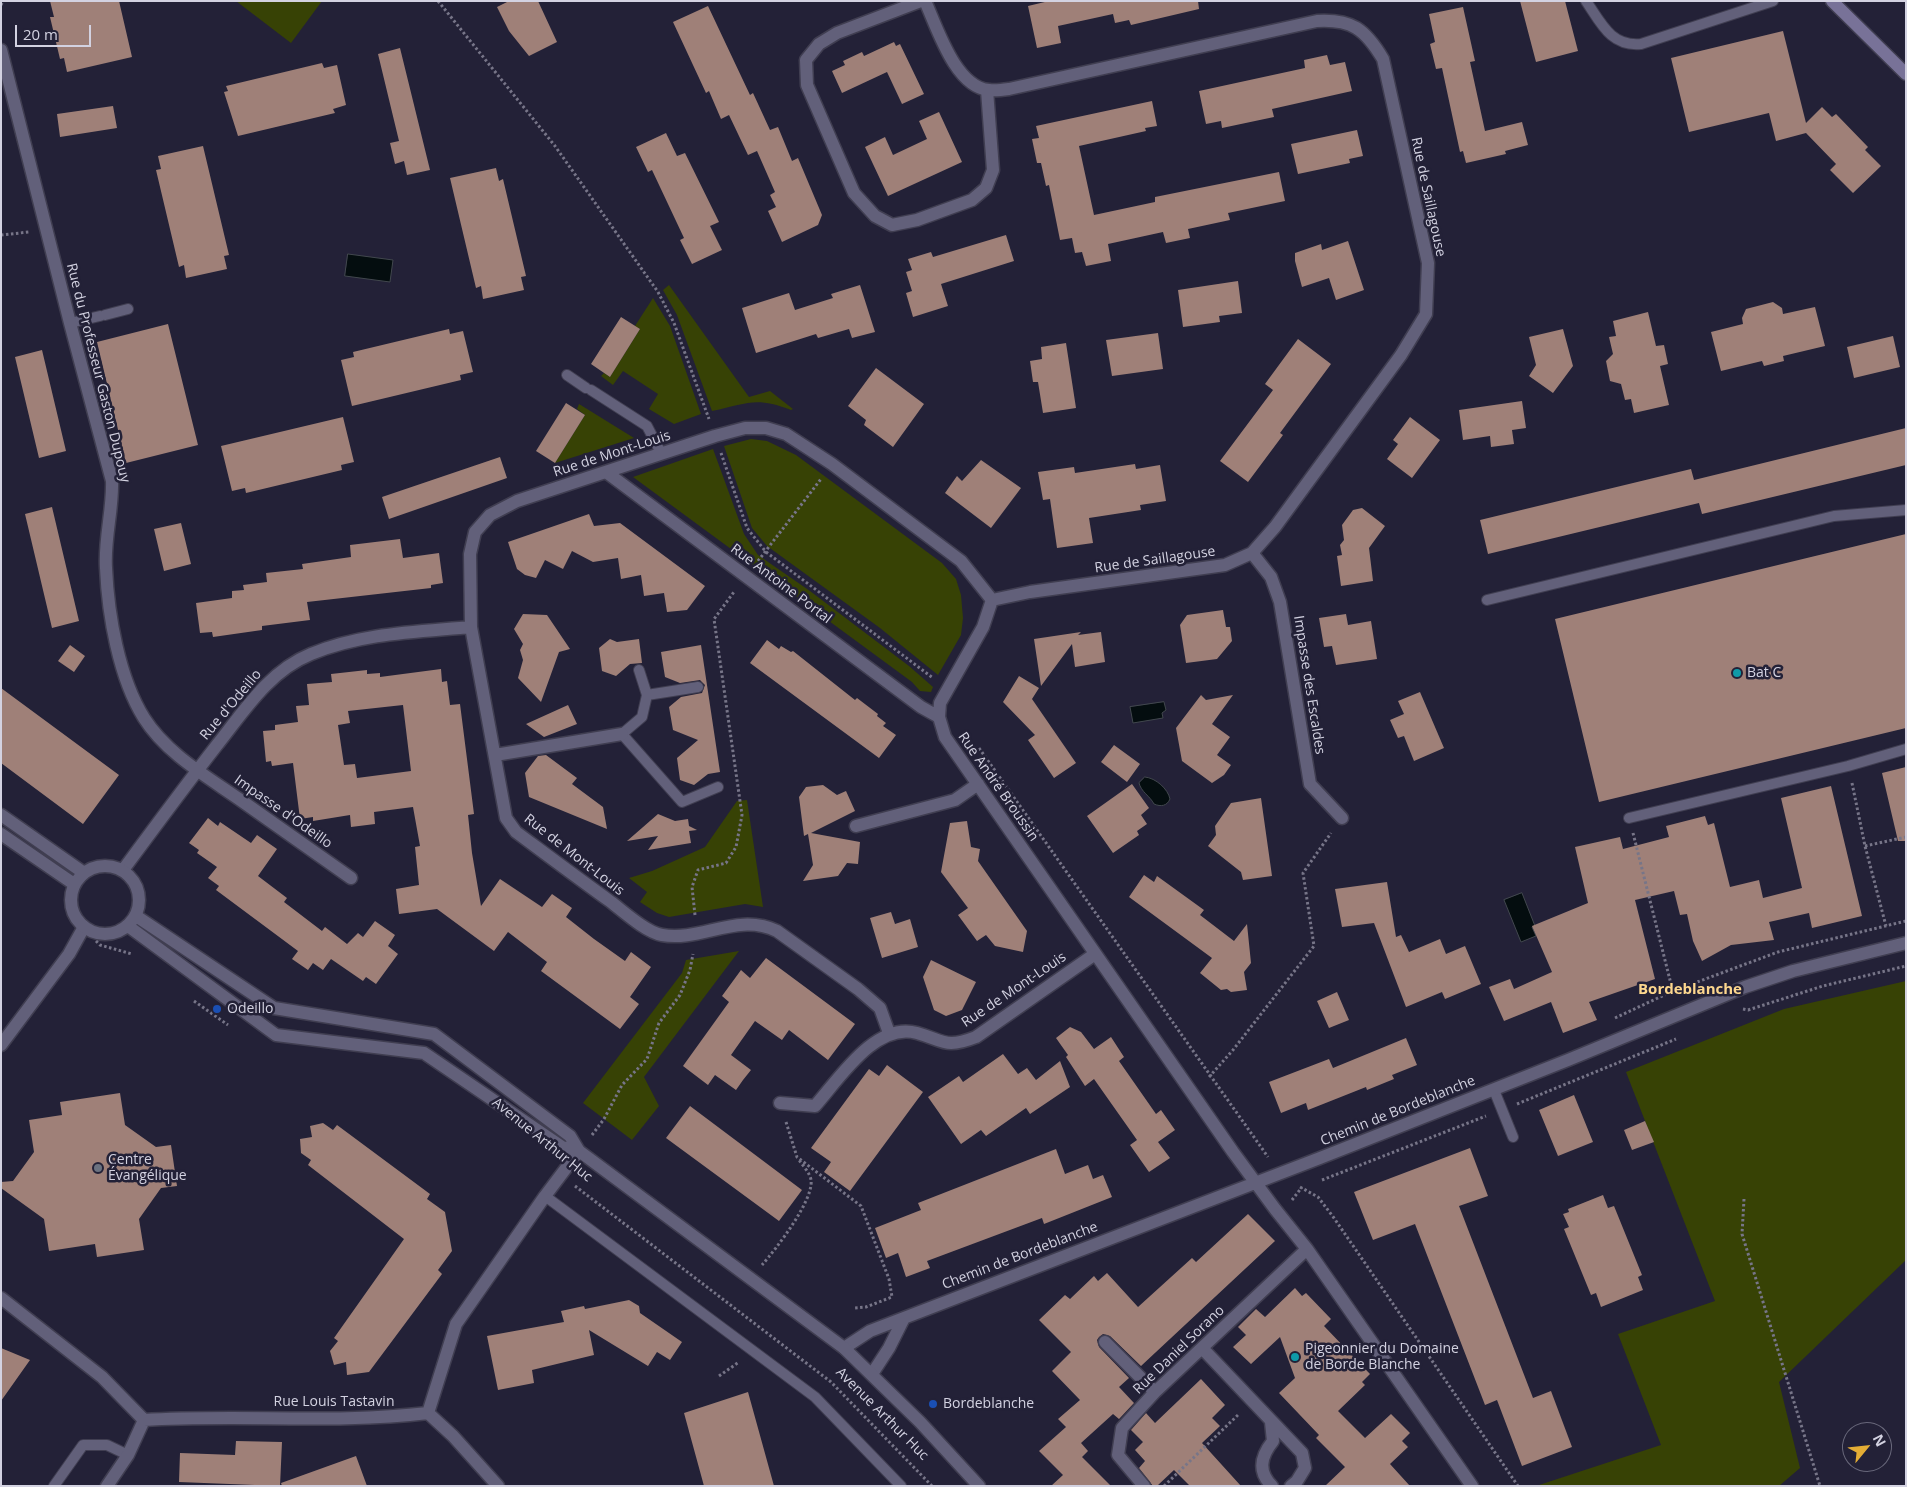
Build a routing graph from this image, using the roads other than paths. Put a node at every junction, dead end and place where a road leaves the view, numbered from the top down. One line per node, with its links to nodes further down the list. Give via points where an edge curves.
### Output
1 (920, 1): 8 (street, via 837,32 806,60 806,85 854,193 875,216 892,225 917,220 972,200 986,188 993,170)
2 (925, 1): 8 (street, via 955,67 971,82)
3 (1586, 1): 4 (lane, via 1607,33 1630,45)
4 (1773, 1)
5 (1832, 1): 7 (main road)
6 (1, 50): 10 (street, Rue du Professeur Gaston Dupouy)
7 (1906, 74)
8 (987, 90): 15 (street, Rue de Saillagouse, via 1008,89 1336,20 1354,26 1373,43 1383,59 1428,263 1426,314 1401,355)
9 (128, 309): 10 (lane)
10 (70, 323): 26 (street, Rue du Professeur Gaston Dupouy, via 112,481 106,566 120,655 134,698 145,719 167,745)
11 (567, 375): 12 (lane, via 647,426)
12 (661, 453): 13 (street, Rue de Mont-Louis); 16 (street, Rue de Mont-Louis, via 745,428 766,428 786,434 832,464 961,561)
13 (606, 472): 18 (street, Rue de Mont-Louis, via 517,501 490,515 475,532 470,554); 22 (street, Rue Antoine Portal, via 921,707)
14 (1906, 510): 17 (lane, via 1834,516)
15 (1252, 553): 16 (street, Rue de Saillagouse, via 1225,565); 30 (street, Impasse des Escaldes, via 1271,578 1280,602 1310,784)
16 (992, 600): 22 (street, via 983,627 940,703)
17 (1487, 600)
18 (471, 627): 25 (street, Rue de Mont-Louis); 26 (street, Rue d'Odeillo, via 372,636 310,654 276,674)
19 (639, 670): 21 (lane)
20 (698, 687): 21 (lane)
21 (647, 695): 23 (lane, via 642,717)
22 (939, 717): 27 (street, Rue André Broussin, via 945,737)
23 (622, 734): 25 (street); 28 (lane, via 682,802)
24 (1906, 749): 31 (lane)
25 (495, 755): 42 (street, Rue de Mont-Louis, via 506,818 516,832 635,920 659,934 676,936 741,924 763,924 858,989 880,1008)
26 (198, 770): 34 (street, Rue d'Odeillo); 36 (street, Impasse d'Odeillo)
27 (978, 784): 32 (street, via 955,800); 41 (street, Rue André Broussin)
28 (718, 787)
29 (1, 815): 35 (street)
30 (1342, 818)
31 (1629, 818)
32 (856, 826)
33 (1, 834): 37 (street)
34 (123, 870): 35 (street, via 96,866); 38 (street, via 139,891 139,908)
35 (84, 872): 37 (street)
36 (351, 878)
37 (74, 884): 39 (street, via 73,912)
38 (132, 921): 39 (street, via 120,931 102,934); 47 (street, Avenue Arthur Huc, via 274,1008 434,1034 570,1136); 47 (street, Avenue Arthur Huc, via 276,1035 424,1053 562,1146)
39 (84, 927): 43 (street, via 69,954)
40 (1906, 943): 44 (street, Chemin de Bordeblanche, via 1793,971 1745,987)
41 (1095, 954): 42 (street, Rue de Mont-Louis, via 976,1036 958,1043 942,1043 915,1032); 48 (street, Rue André Broussin)
42 (889, 1033): 45 (street, via 872,1042 815,1106)
43 (1, 1046)
44 (1494, 1090): 46 (lane); 48 (street, Chemin de Bordeblanche)
45 (780, 1103)
46 (1513, 1137)
47 (579, 1151): 49 (street); 54 (street, Avenue Arthur Huc)
48 (1255, 1183): 50 (street); 52 (street, Chemin de Bordeblanche)
49 (545, 1196): 58 (street, via 456,1324); 65 (lane, via 815,1397)
50 (1307, 1249): 55 (street, Rue Daniel Sorano); 70 (street)
51 (1, 1298): 59 (street, via 102,1377)
52 (904, 1318): 54 (street, Chemin de Bordeblanche, via 870,1331); 56 (street)
53 (1105, 1342): 57 (street)
54 (844, 1348): 56 (street, Avenue Arthur Huc)
55 (1202, 1348): 57 (street, Rue Daniel Sorano); 60 (street)
56 (872, 1374): 66 (street, Avenue Arthur Huc)
57 (1155, 1392): 67 (street, Rue Daniel Sorano, via 1122,1428 1118,1455)
58 (428, 1413): 59 (street, Rue Louis Tastavin, via 383,1419 192,1417); 64 (street)
59 (144, 1420): 61 (street)
60 (1272, 1422): 68 (street, via 1273,1441 1263,1454 1261,1466 1265,1480); 69 (street, via 1302,1453 1305,1468)
61 (128, 1455): 62 (lane, via 107,1446 83,1445); 63 (street)
62 (54, 1486)
63 (107, 1486)
64 (498, 1486)
65 (901, 1486)
66 (979, 1486)
67 (1144, 1486)
68 (1272, 1486)
69 (1291, 1486)
70 (1472, 1486)

